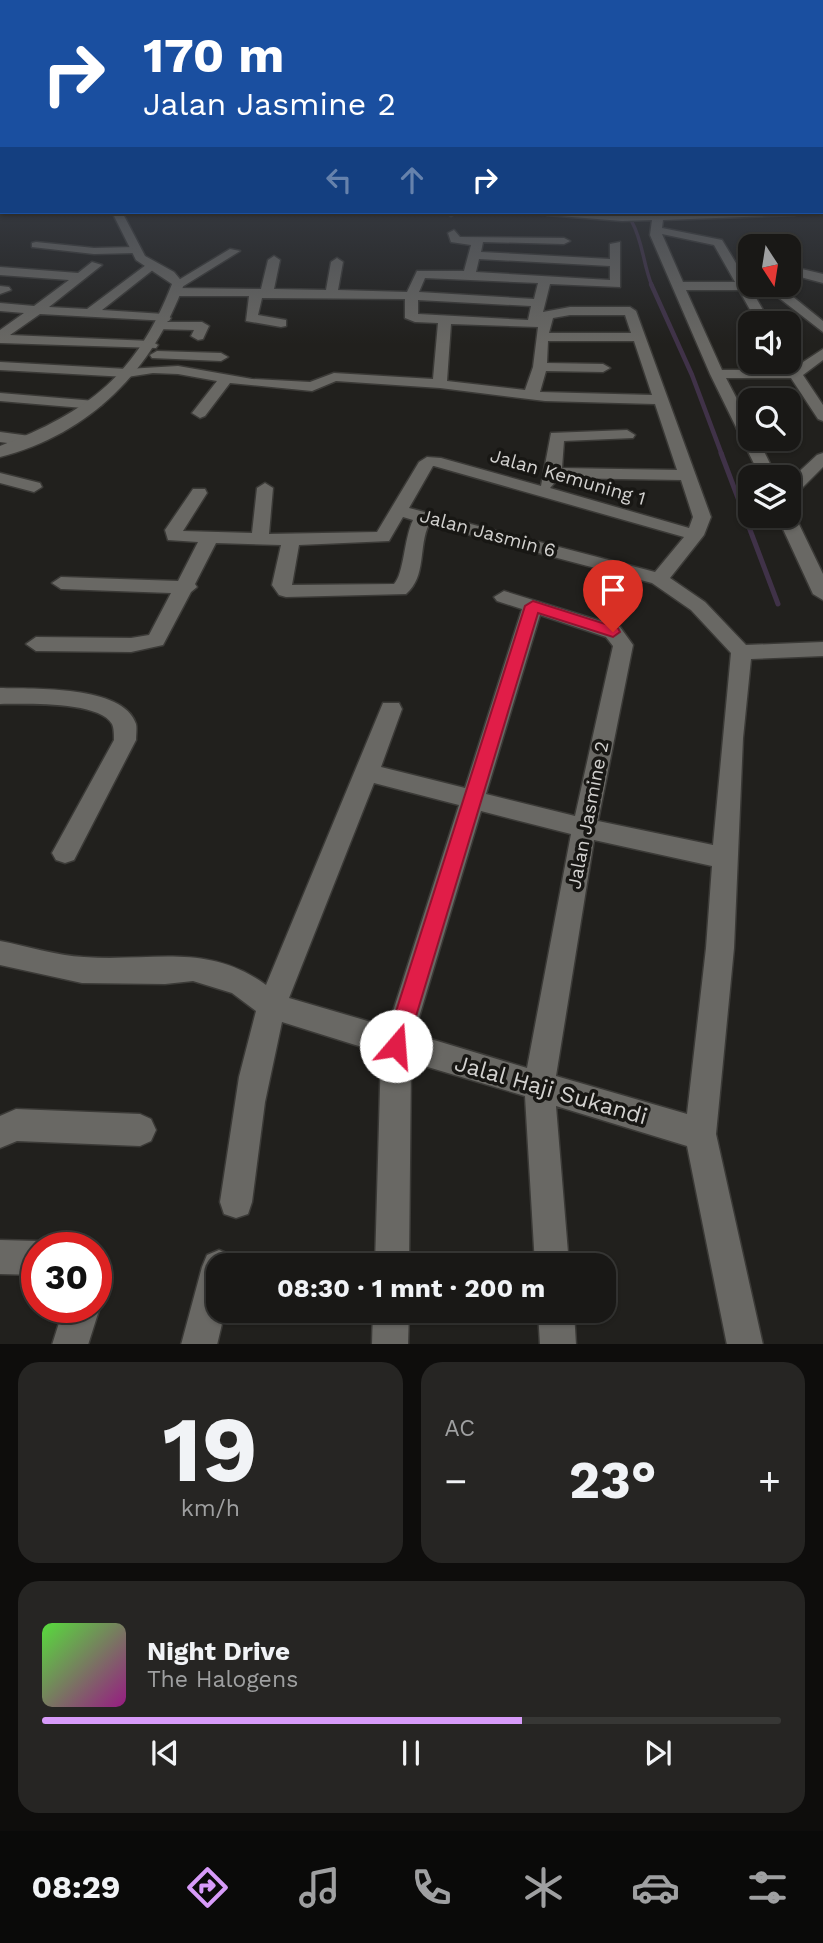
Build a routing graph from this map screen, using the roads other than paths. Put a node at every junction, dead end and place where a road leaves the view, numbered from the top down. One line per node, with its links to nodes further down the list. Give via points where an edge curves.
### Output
1 (120, 219): 11 (street)
2 (565, 219): 7 (street)
3 (638, 219): 5 (street)
4 (711, 219): 5 (street)
5 (658, 223): 16 (street, via 715,239); 30 (street, via 656,235)
6 (454, 233): 8 (street, via 455,240)
7 (564, 241): 8 (street, via 485,237); 15 (street)
8 (476, 242): 13 (street)
9 (616, 244): 19 (street)
10 (36, 245): 11 (street)
11 (135, 250): 21 (street)
12 (234, 251): 32 (street)
13 (474, 255): 15 (street); 25 (street)
14 (274, 260): 35 (street)
15 (564, 260): 19 (street)
16 (730, 261): 18 (street); 27 (street)
17 (337, 262): 34 (street)
18 (738, 262)
19 (616, 263): 29 (street, via 616,284)
20 (96, 265): 26 (street)
21 (150, 266): 32 (street, via 170,275); 42 (street)
22 (0, 271): 24 (street)
23 (802, 272): 28 (street)
24 (26, 273): 26 (street); 33 (street)
25 (469, 275): 29 (street); 36 (street, via 422,274)
26 (80, 277): 40 (street)
27 (738, 278)
28 (823, 279)
29 (545, 280): 38 (street)
30 (678, 286): 31 (street); 61 (street)
31 (738, 286)
32 (176, 288): 35 (street); 45 (street)
33 (2, 291)
34 (331, 294): 35 (street); 36 (street)
35 (261, 295): 46 (street, via 251,318)
36 (412, 295): 38 (street); 44 (street, via 411,317)
37 (788, 298): 43 (street)
38 (538, 303): 44 (street, via 533,324 485,327)
39 (0, 307): 40 (street)
40 (37, 310): 42 (street); 49 (street)
41 (823, 312): 43 (street)
42 (90, 313): 45 (street)
43 (807, 313): 47 (street)
44 (445, 320): 64 (street)
45 (162, 322): 48 (street, via 202,326); 52 (street)
46 (281, 323)
47 (823, 328)
48 (198, 336)
49 (0, 337): 52 (street)
50 (541, 337): 51 (street); 51 (street, via 547,315 570,311 629,311); 57 (street)
51 (637, 337): 67 (street)
52 (149, 350): 54 (street); 60 (street)
53 (823, 353): 55 (street)
54 (221, 358)
55 (801, 363)
56 (0, 366): 60 (street)
57 (540, 367): 58 (street); 65 (street)
58 (603, 368)
59 (738, 372): 61 (street)
60 (127, 373): 63 (street, via 165,369); 68 (street)
61 (717, 374): 77 (street)
62 (795, 374): 71 (street)
63 (227, 377): 64 (street, via 312,387 334,377); 70 (street)
64 (440, 384): 65 (street)
65 (523, 395): 67 (street); 69 (street)
66 (0, 397): 68 (street)
67 (660, 400): 79 (street)
68 (95, 405): 74 (street)
69 (512, 411)
70 (200, 413)
71 (823, 416)
72 (627, 435): 78 (street, via 557,436)
73 (0, 437): 74 (street)
74 (30, 441): 75 (street)
75 (0, 452)
76 (823, 458): 81 (street)
77 (762, 465)
78 (553, 473): 79 (street); 85 (street)
79 (687, 475): 89 (street, via 702,513)
80 (0, 478): 82 (street)
81 (801, 479)
82 (34, 487)
83 (265, 488): 92 (street)
84 (199, 493): 90 (street, via 173,535)
85 (543, 493): 86 (street, Jalan Kemuning 1, via 430,461); 89 (street, Jalan Kemuning 1)
86 (397, 510): 87 (street, Jalan Jasmin 6); 91 (street)
87 (424, 516): 94 (street); 96 (street, Jalan Jasmin 6)
88 (793, 528): 95 (street)
89 (695, 535): 96 (street)
90 (210, 537): 92 (street); 98 (street)
91 (383, 537): 93 (street); 94 (street)
92 (260, 539): 93 (street)
93 (291, 540): 94 (street, via 282,585 289,591 399,590 411,571)
94 (413, 542)
95 (818, 570): 99 (street)
96 (659, 579): 104 (street, Jalan Jasmin 6, via 698,606)
97 (61, 583): 98 (street)
98 (187, 587): 102 (street, via 152,643)
99 (823, 594)
100 (504, 597): 101 (street, Jalan Jasmine 2)
101 (533, 606): 108 (street); 109 (street, Jalan Jasmine 2, via 613,632 623,645)
102 (36, 644)
103 (822, 649): 104 (street)
104 (741, 652): 111 (street)
105 (0, 695): 110 (street, via 103,704 127,724 125,740)
106 (391, 709): 107 (street)
107 (369, 773): 108 (street); 113 (street)
108 (473, 801): 109 (street); 114 (street)
109 (584, 828): 111 (street); 115 (street, Jalan Jasmine 2)
110 (65, 853)
111 (724, 858): 118 (street, via 720,948)
112 (0, 953): 113 (street, Jalal Haji Sukandi, via 82,970 193,968 242,984)
113 (272, 1006): 114 (street, Jalal Haji Sukandi); 119 (street, via 251,1094)
114 (396, 1046): 115 (street, Jalal Haji Sukandi); 120 (street)
115 (539, 1085): 118 (street, Jalal Haji Sukandi); 121 (street, Jalan Jasmine 2)
116 (139, 1130): 117 (street, via 16,1125)
117 (0, 1132)
118 (700, 1134): 132 (street)
119 (236, 1202)
120 (392, 1253)
121 (551, 1253)
122 (0, 1257): 123 (street)
123 (21, 1258)
124 (206, 1317): 129 (street)
125 (77, 1323): 128 (street)
126 (391, 1323): 130 (street)
127 (557, 1323): 131 (street)
128 (70, 1344)
129 (199, 1344)
130 (390, 1344)
131 (558, 1344)
132 (745, 1344)

